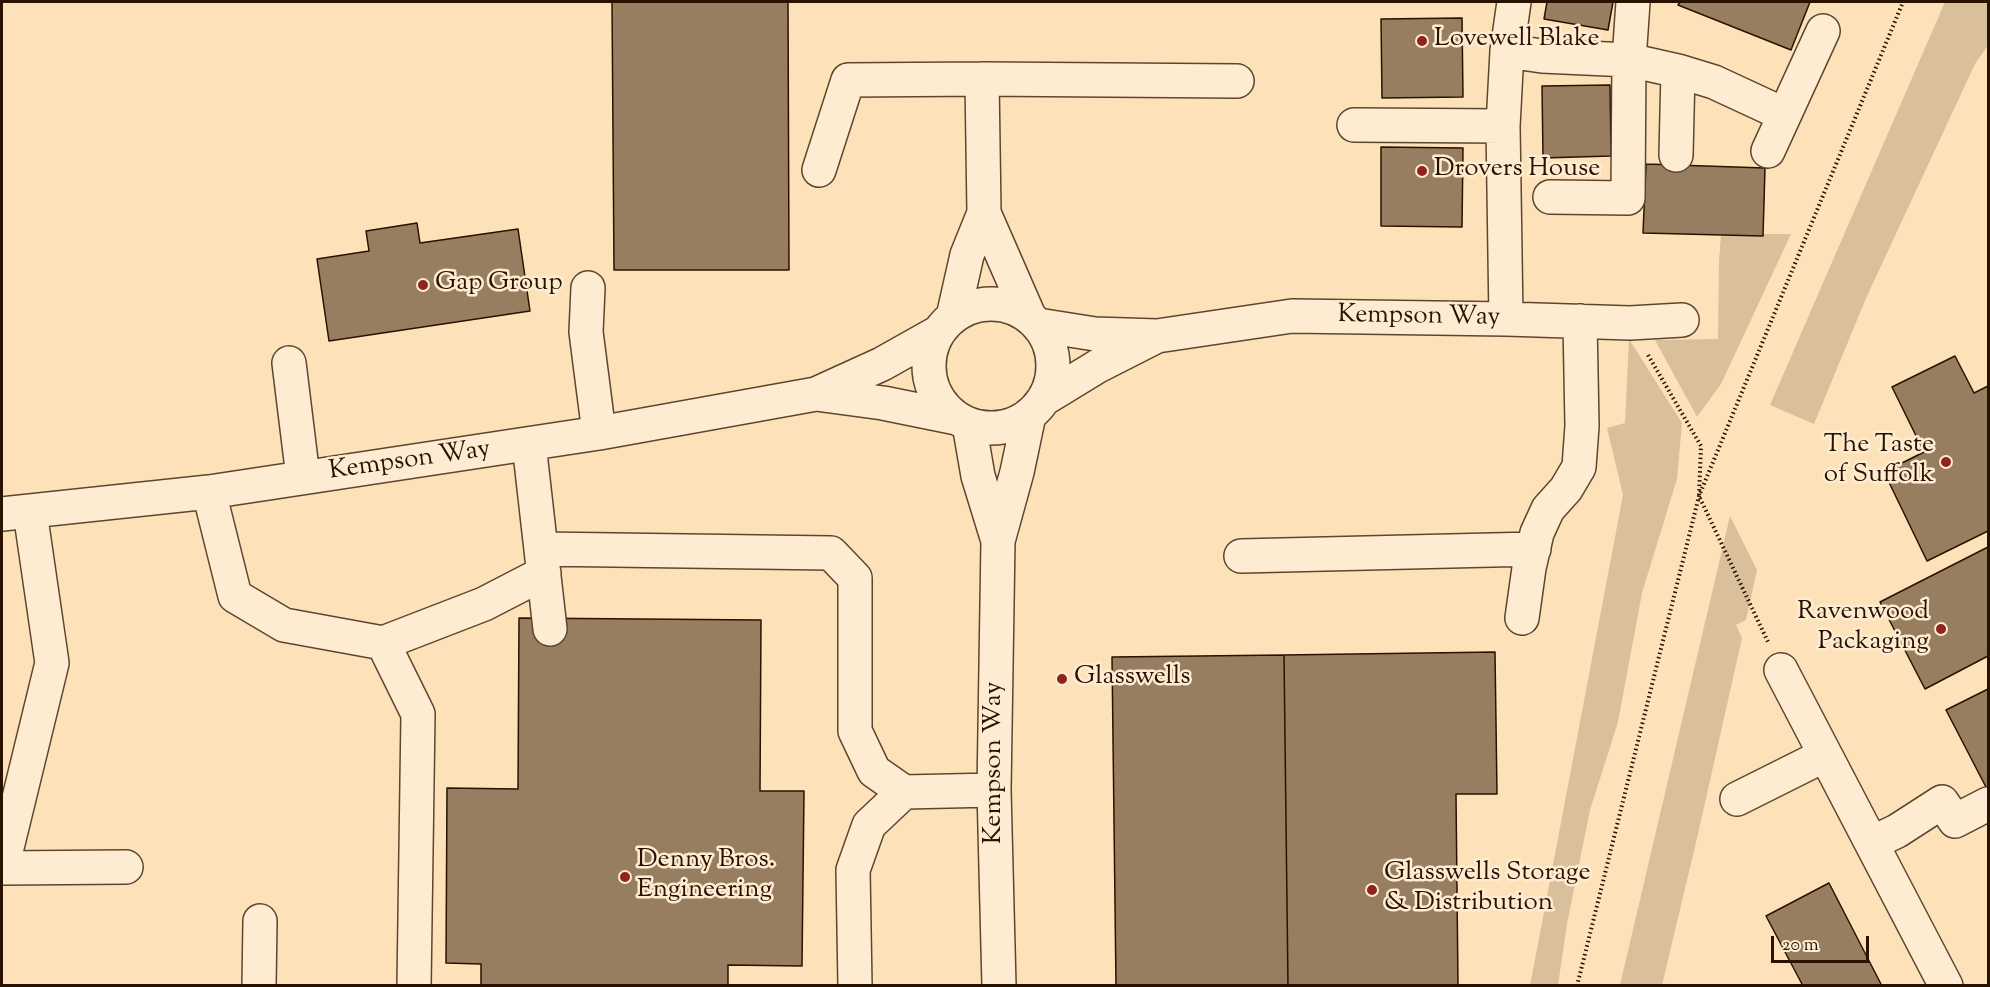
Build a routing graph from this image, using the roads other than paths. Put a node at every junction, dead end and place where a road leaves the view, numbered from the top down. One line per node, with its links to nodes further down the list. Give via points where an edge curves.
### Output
1 (1514, 2): 4 (street)
2 (1633, 3): 5 (street)
3 (1822, 31): 9 (street)
4 (1507, 51): 5 (street); 11 (street)
5 (1629, 60): 6 (street); 15 (street, via 1628,198)
6 (1678, 71): 9 (street, via 1714,82); 13 (street)
7 (982, 79): 8 (street); 14 (street, via 848,80); 16 (street)
8 (1237, 81)
9 (1783, 114): 12 (street)
10 (1354, 125): 11 (street)
11 (1503, 126): 18 (street)
12 (1768, 151)
13 (1676, 155)
14 (819, 170)
15 (1550, 198)
16 (984, 213): 20 (street); 22 (street)
17 (588, 288): 28 (street, via 586,332)
18 (1506, 319): 21 (street, Kempson Way); 23 (street, Kempson Way, via 1292,316)
19 (1682, 320): 21 (street, Kempson Way)
20 (1033, 321): 22 (street, via 1011,307 991,304 971,307); 23 (street, Kempson Way, via 1095,334); 26 (street, via 1049,342 1053,362 1052,381)
21 (1580, 321): 34 (street, via 1579,467 1548,509)
22 (946, 325): 25 (street, Kempson Way, via 882,364); 27 (street, via 930,355 930,379 939,401)
23 (1157, 336): 26 (street, Kempson Way, via 1098,366)
24 (289, 363): 30 (street)
25 (816, 394): 27 (street, Kempson Way); 28 (street, Kempson Way)
26 (1036, 407): 27 (street, via 1015,423 1000,428); 33 (street, Kempson Way)
27 (963, 421): 33 (street, Kempson Way)
28 (599, 433): 29 (street, Kempson Way)
29 (529, 444): 30 (street, Kempson Way); 36 (street)
30 (303, 477): 31 (street, Kempson Way)
31 (209, 492): 32 (street, Kempson Way); 39 (street, via 235,596 284,626)
32 (16, 513): 48 (street, via 52,663)
33 (998, 541): 42 (street, Kempson Way)
34 (1534, 549): 35 (street); 37 (street)
35 (1241, 556)
36 (543, 561): 38 (street); 39 (street, via 484,604); 43 (street, via 831,553 855,578 855,730 874,771)
37 (1522, 618)
38 (550, 629)
39 (383, 643): 51 (street, via 418,714)
40 (1782, 670): 41 (street)
41 (1825, 755): 44 (street); 46 (street)
42 (994, 790): 43 (street); 53 (street, Kempson Way)
43 (904, 792): 52 (street, via 869,825 853,870)
44 (1737, 799)
45 (1989, 804): 46 (street, via 1955,821 1942,802)
46 (1872, 843): 54 (street)
47 (126, 867): 48 (street)
48 (2, 868)
49 (260, 921): 50 (street)
50 (259, 986)
51 (414, 986)
52 (855, 986)
53 (999, 986)
54 (1946, 986)

